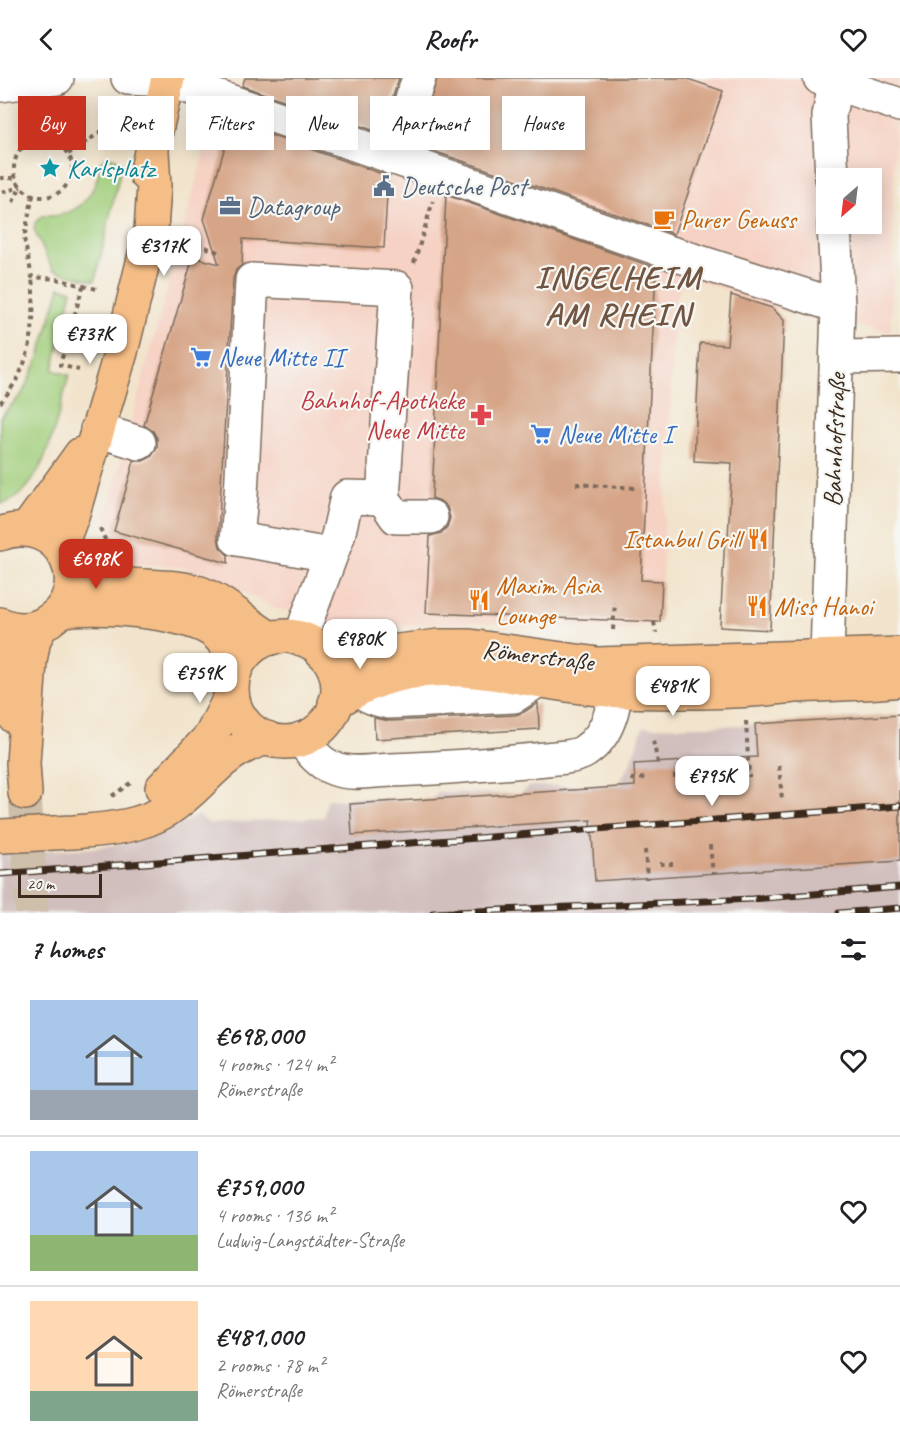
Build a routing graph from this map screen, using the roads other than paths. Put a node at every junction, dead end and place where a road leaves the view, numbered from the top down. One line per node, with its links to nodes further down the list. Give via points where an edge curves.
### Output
1 (57, 78): 5 (street)
2 (419, 78): 8 (street)
3 (168, 79): 6 (street); 8 (street); 14 (main road, via 129,243 129,312 121,352)
4 (831, 80): 7 (street); 9 (street, via 828,116)
5 (0, 85)
6 (130, 94)
7 (900, 105)
8 (392, 158): 11 (street)
9 (831, 168)
10 (834, 234): 11 (street, Bahnhofstraße)
11 (838, 306): 13 (street, Bahnhofstraße)
12 (900, 356): 13 (street)
13 (837, 357): 27 (street, Bahnhofstraße)
14 (97, 430): 15 (street); 18 (main road); 19 (main road)
15 (139, 443)
16 (383, 498): 17 (street, via 396,517); 20 (street, via 347,497); 20 (street, via 397,288 252,280 237,538)
17 (431, 517)
18 (14, 532): 19 (main road, via 44,534)
19 (64, 554): 21 (main road, via 71,587); 23 (main road, via 82,573 105,581 201,594 223,604)
20 (331, 555): 25 (street, via 306,622)
21 (51, 618): 22 (main road, via 20,629); 24 (main road, via 34,639 30,661 24,778); 30 (main road, via 92,608 195,622 222,639 231,653)
22 (0, 624)
23 (270, 638): 25 (main road, Römerstraße, via 286,636); 30 (main road, via 249,650)
24 (0, 641)
25 (312, 646): 28 (main road, Römerstraße, via 347,660 382,652 470,646 582,662); 31 (main road, via 332,665)
26 (900, 654): 27 (main road, Römerstraße)
27 (827, 656): 28 (main road, Römerstraße)
28 (617, 677): 29 (main road, Römerstraße, via 731,692); 31 (main road, Römerstraße, via 540,679 440,669 386,677); 33 (street, via 612,711 600,735 583,753 566,757 351,772 328,766)
29 (900, 680)
30 (234, 682): 32 (main road, via 236,710 245,724); 34 (main road, via 211,736 150,800 123,818)
31 (347, 696): 33 (main road, via 320,728)
32 (267, 738): 33 (main road, via 284,742); 34 (main road, via 228,756 184,797 151,819 110,830)
33 (302, 739)
34 (89, 831): 35 (main road)
35 (0, 836)

